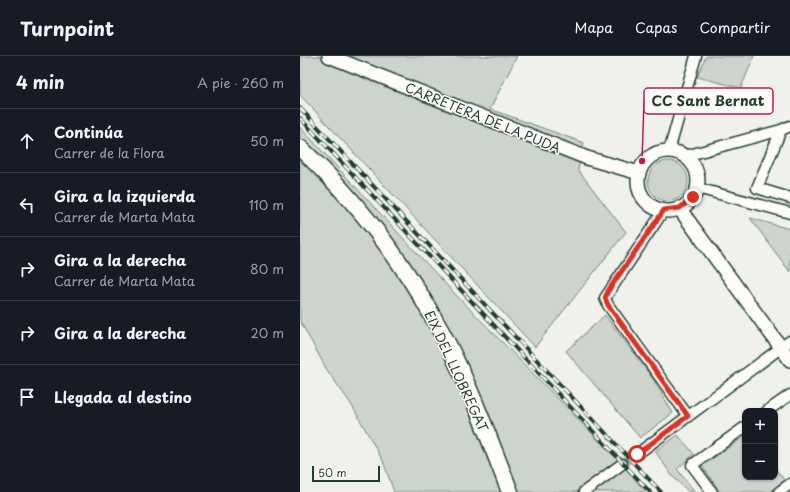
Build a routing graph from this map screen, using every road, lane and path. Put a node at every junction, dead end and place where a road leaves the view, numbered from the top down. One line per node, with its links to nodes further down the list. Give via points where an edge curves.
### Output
1 (328, 56): 7 (street, CARRETERA DE LA PUDA, via 587,158)
2 (696, 56): 5 (street)
3 (786, 128): 6 (street); 9 (street, via 757,188)
4 (300, 148): 22 (main road, EIX DEL LLOBREGAT, via 338,186 379,235 433,316 478,409)
5 (669, 151): 6 (street); 7 (street, via 659,152 650,157)
6 (685, 156): 8 (street, via 696,170)
7 (640, 173): 11 (street, via 640,190 644,198 650,204)
8 (697, 188): 10 (street, via 693,197); 12 (street)
9 (790, 198)
10 (680, 208): 11 (street); 13 (street)
11 (664, 210): 17 (street, via 605,298)
12 (790, 213)
13 (786, 345): 14 (street); 17 (street)
14 (790, 360)
15 (790, 395): 16 (street)
16 (771, 408)
17 (688, 416): 19 (street)
18 (742, 429): 24 (street, via 692,465)
19 (637, 454)
20 (622, 464): 23 (street)
21 (790, 484): 25 (street)
22 (510, 492)
23 (584, 492)
24 (712, 492)
25 (779, 492)

